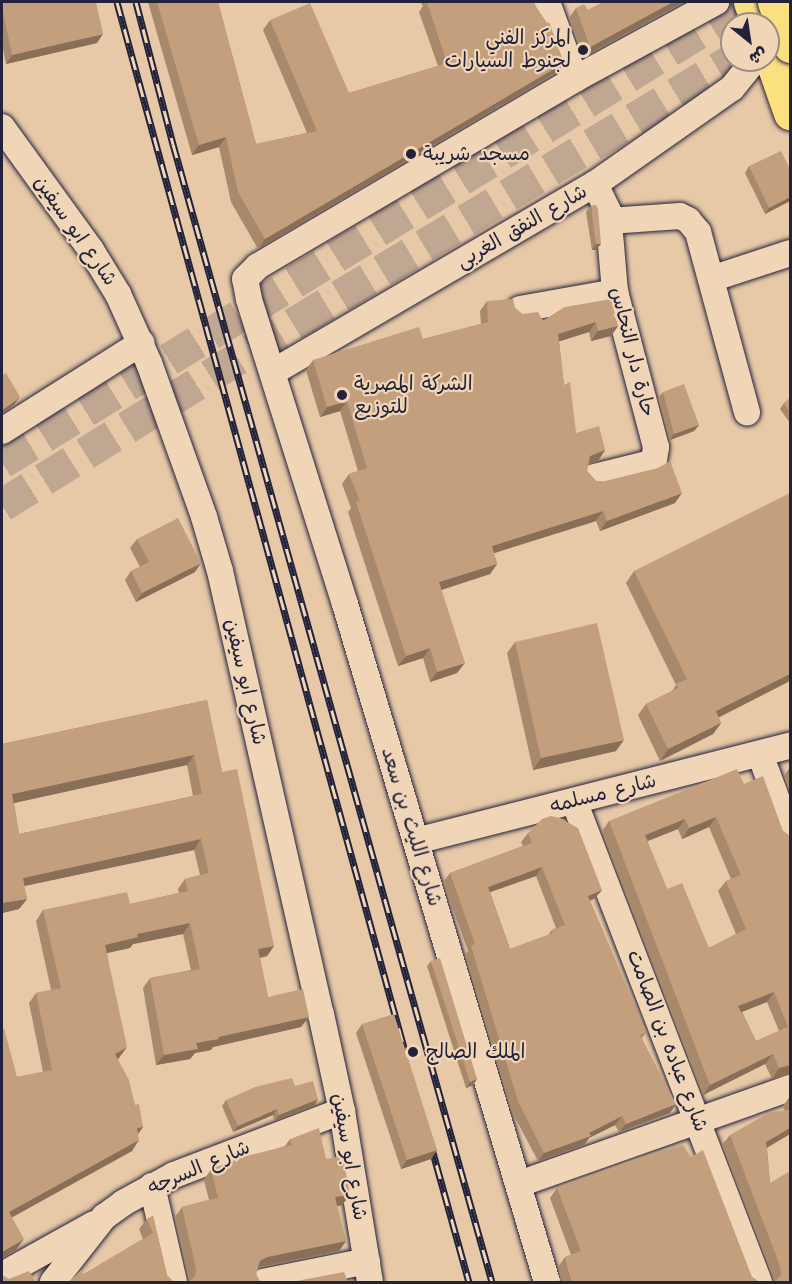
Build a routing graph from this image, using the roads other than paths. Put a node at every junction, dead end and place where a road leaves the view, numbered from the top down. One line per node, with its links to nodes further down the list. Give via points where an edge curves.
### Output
1 (547, 2): 7 (street)
2 (716, 2): 7 (street)
3 (774, 2): 4 (highway, bridge)
4 (790, 46)
5 (745, 72): 11 (street, شارع النفق الغربى, via 732,88)
6 (776, 72): 8 (highway)
7 (575, 79): 18 (street, شارع الليث بن سعد, via 258,266 245,279)
8 (790, 113)
9 (2, 127): 10 (street, شارع ابو سيفين)
10 (11, 159): 17 (street, شارع ابو سيفين, via 92,250)
11 (595, 184): 12 (street, حارة دار النحاس, via 606,203); 18 (street, شارع النفق الغربى)
12 (609, 221): 14 (street, via 680,216 688,220 698,232); 15 (street, حارة دار النحاس)
13 (790, 253): 14 (street)
14 (711, 279): 19 (street)
15 (615, 292): 16 (street); 21 (street, حارة دار النحاس, via 656,454 647,464)
16 (520, 309)
17 (141, 343): 20 (street); 28 (street, شارع ابو سيفين, via 189,471 220,571)
18 (273, 372): 26 (street, شارع الليث بن سعد)
19 (747, 412)
20 (2, 431)
21 (594, 477)
22 (790, 746): 23 (street, شارع مسلمه)
23 (760, 754): 24 (street, شارع مسلمه); 25 (street)
24 (574, 801): 26 (street, شارع مسلمه); 29 (street, شارع عباده بن الصامت)
25 (790, 835)
26 (416, 841): 30 (street, شارع الليث بن سعد)
27 (790, 1088): 29 (street)
28 (342, 1111): 31 (street, شارع السرجه, via 174,1174); 33 (street, شارع ابو سيفين)
29 (698, 1120): 30 (street); 39 (street, شارع عباده بن الصامت)
30 (519, 1184): 38 (street, شارع الليث بن سعد)
31 (152, 1186): 32 (street, شارع السرجه); 35 (street)
32 (104, 1217): 34 (street); 36 (street, شارع السرجه)
33 (369, 1272): 37 (street)
34 (2, 1275)
35 (167, 1280)
36 (53, 1282)
37 (263, 1282)
38 (547, 1282)
39 (759, 1282)

